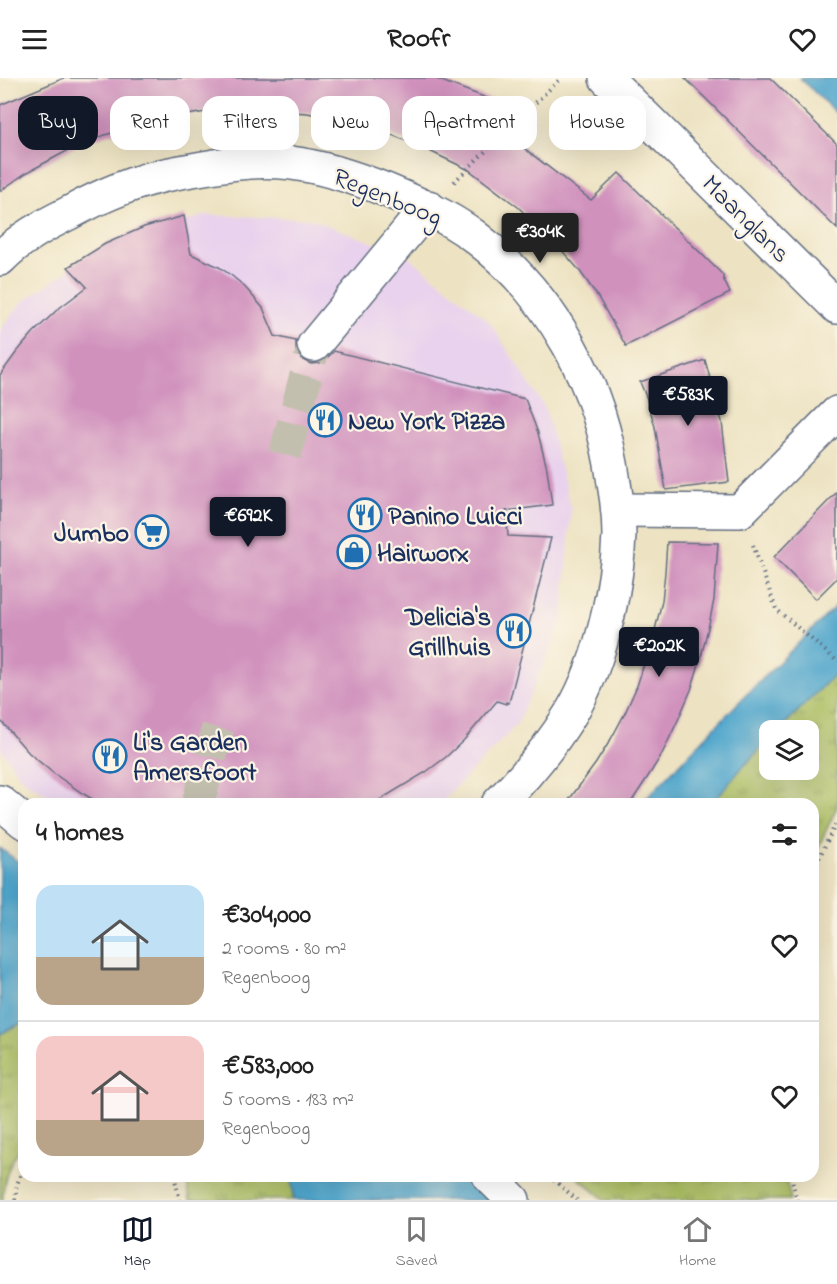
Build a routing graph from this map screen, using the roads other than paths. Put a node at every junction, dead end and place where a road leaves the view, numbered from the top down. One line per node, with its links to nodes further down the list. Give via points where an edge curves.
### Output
1 (606, 78): 4 (street, Maanglans)
2 (428, 207): 3 (street, Regenboog, via 308,166 254,161 165,174 125,186 37,230); 5 (street); 7 (street, Regenboog, via 474,236 504,263 560,329 595,399)
3 (0, 259)
4 (837, 307)
5 (314, 345)
6 (837, 413): 7 (street, via 740,511)
7 (618, 510): 8 (street, Regenboog, via 615,583 596,659 556,735)
8 (503, 798)
9 (0, 802): 10 (street)
10 (18, 817)

